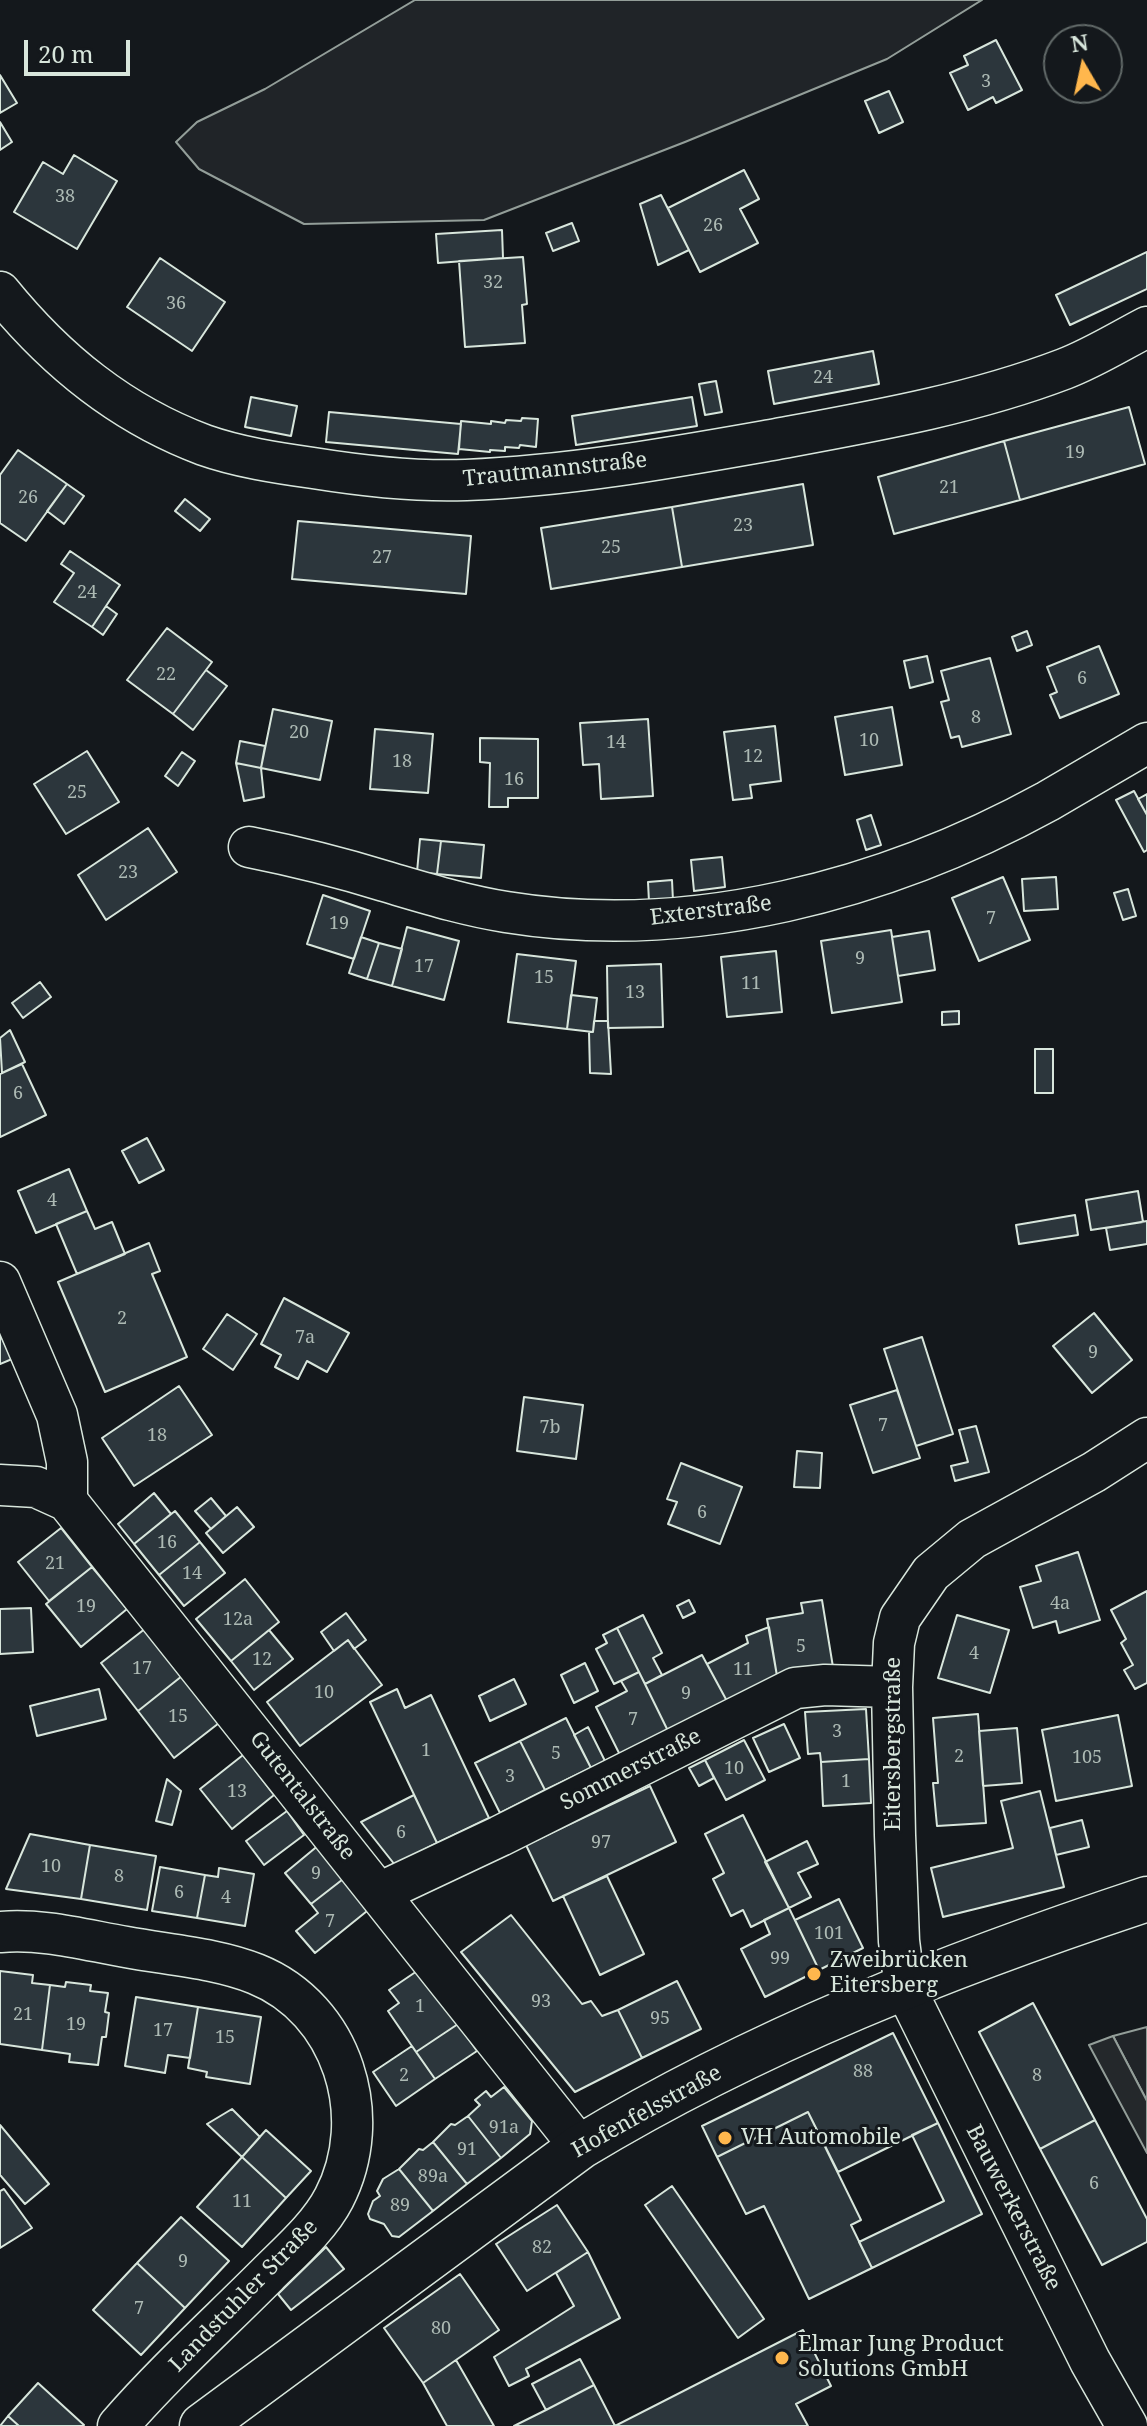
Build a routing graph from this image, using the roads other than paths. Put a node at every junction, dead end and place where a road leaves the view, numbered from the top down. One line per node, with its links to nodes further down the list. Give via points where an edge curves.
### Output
1 (0, 292): 2 (street, Trautmannstraße, via 33,333 80,375 140,417 206,446 373,477 464,480 676,457 893,418 1053,372)
2 (1147, 327)
3 (1147, 743): 4 (street, Exterstraße, via 1046,802 938,852 793,900 719,914 645,920 510,913)
4 (249, 847)
5 (0, 1282): 8 (street, via 57,1415 67,1462)
6 (1147, 1438): 9 (street, Eitersbergstraße, via 972,1539 931,1573 900,1618)
7 (0, 1485): 8 (street, via 36,1487)
8 (67, 1501): 10 (street, Gutentalstraße)
9 (892, 1687): 10 (street, Sommerstraße, via 795,1688); 13 (street, Eitersbergstraße)
10 (379, 1893): 14 (street, Gutentalstraße)
11 (1147, 1899): 13 (main road, Hofenfelsstraße)
12 (0, 1932): 15 (street, Landstuhler Straße, via 49,1933 256,1974 296,1997 317,2019 342,2062 348,2086 351,2154 333,2202 304,2238)
13 (905, 1988): 14 (main road, Hofenfelsstraße, via 723,2069); 17 (street, Bauwerkerstraße)
14 (580, 2147): 16 (main road, Hofenfelsstraße)
15 (118, 2426)
16 (202, 2426)
17 (1127, 2426)

